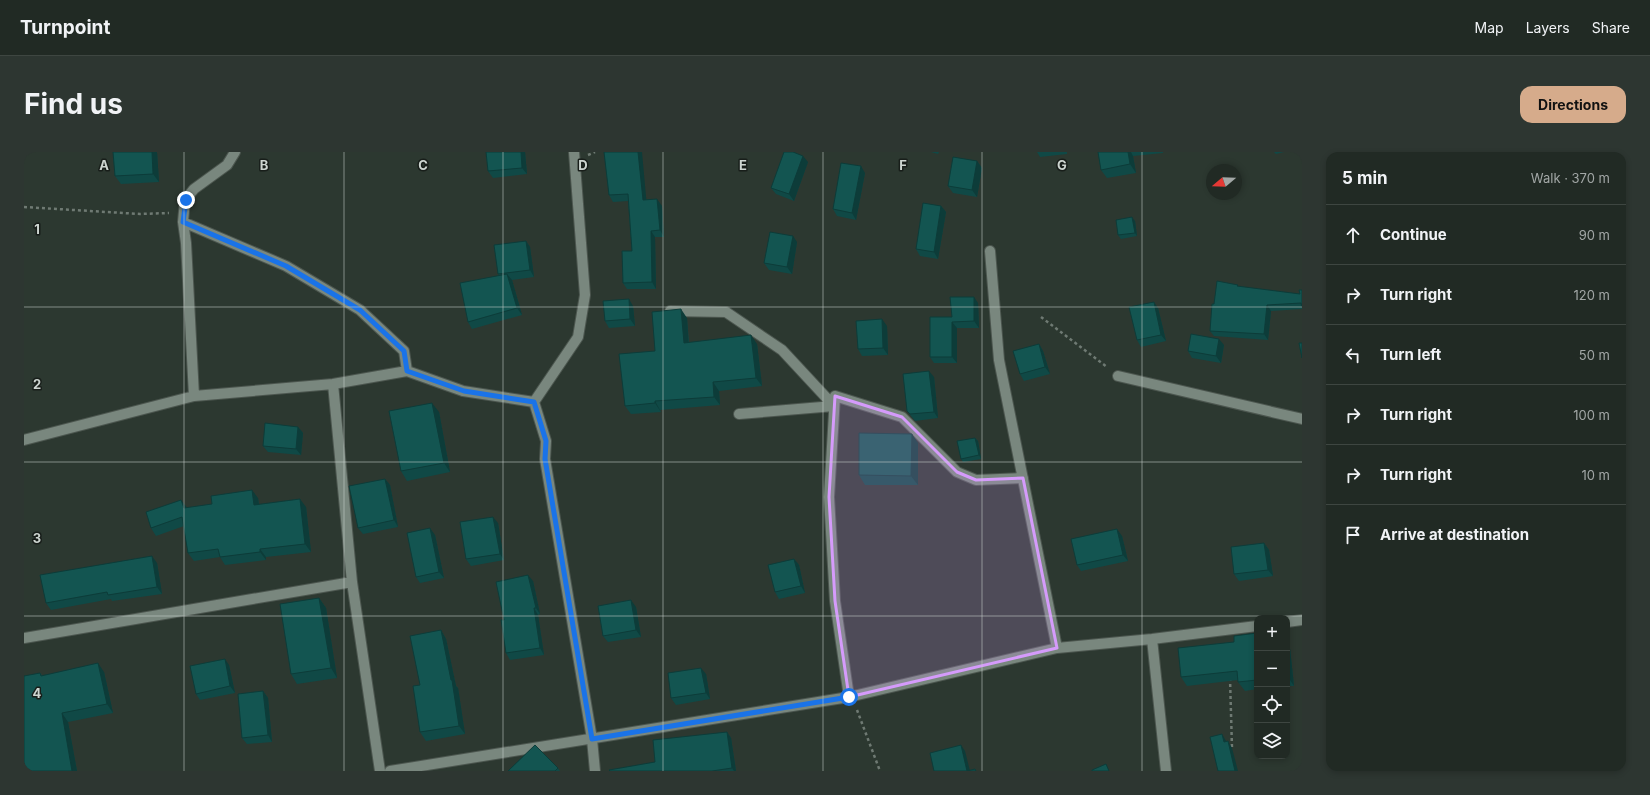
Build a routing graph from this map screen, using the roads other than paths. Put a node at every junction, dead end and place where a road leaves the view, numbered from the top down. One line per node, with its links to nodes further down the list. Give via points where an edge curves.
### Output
1 (235, 152): 3 (street, via 227,164 194,189 186,200)
2 (574, 152): 10 (street, via 585,295 578,337)
3 (183, 217): 6 (street, via 286,266 360,310 404,351); 9 (street)
4 (990, 251): 15 (street, via 999,360)
5 (660, 311): 11 (street, via 726,312 782,350)
6 (407, 371): 8 (street); 10 (street, via 464,391)
7 (1118, 376): 13 (street)
8 (333, 384): 9 (street); 16 (street)
9 (194, 396): 14 (street)
10 (534, 402): 24 (street, via 546,441 545,459)
11 (834, 406): 12 (street); 15 (street, via 835,396 902,417 957,472 976,480); 23 (street, via 829,497 835,601)
12 (739, 414)
13 (1302, 419)
14 (24, 440)
15 (1023, 478): 22 (street)
16 (352, 582): 20 (street); 25 (street)
17 (1302, 620): 18 (street)
18 (1290, 622)
19 (1254, 626): 21 (street)
20 (24, 638)
21 (1152, 639): 22 (street); 28 (street)
22 (1057, 648): 23 (street)
23 (850, 697): 24 (street)
24 (592, 739): 26 (street); 27 (street)
25 (380, 771)
26 (390, 771)
27 (595, 771)
28 (1166, 771)

